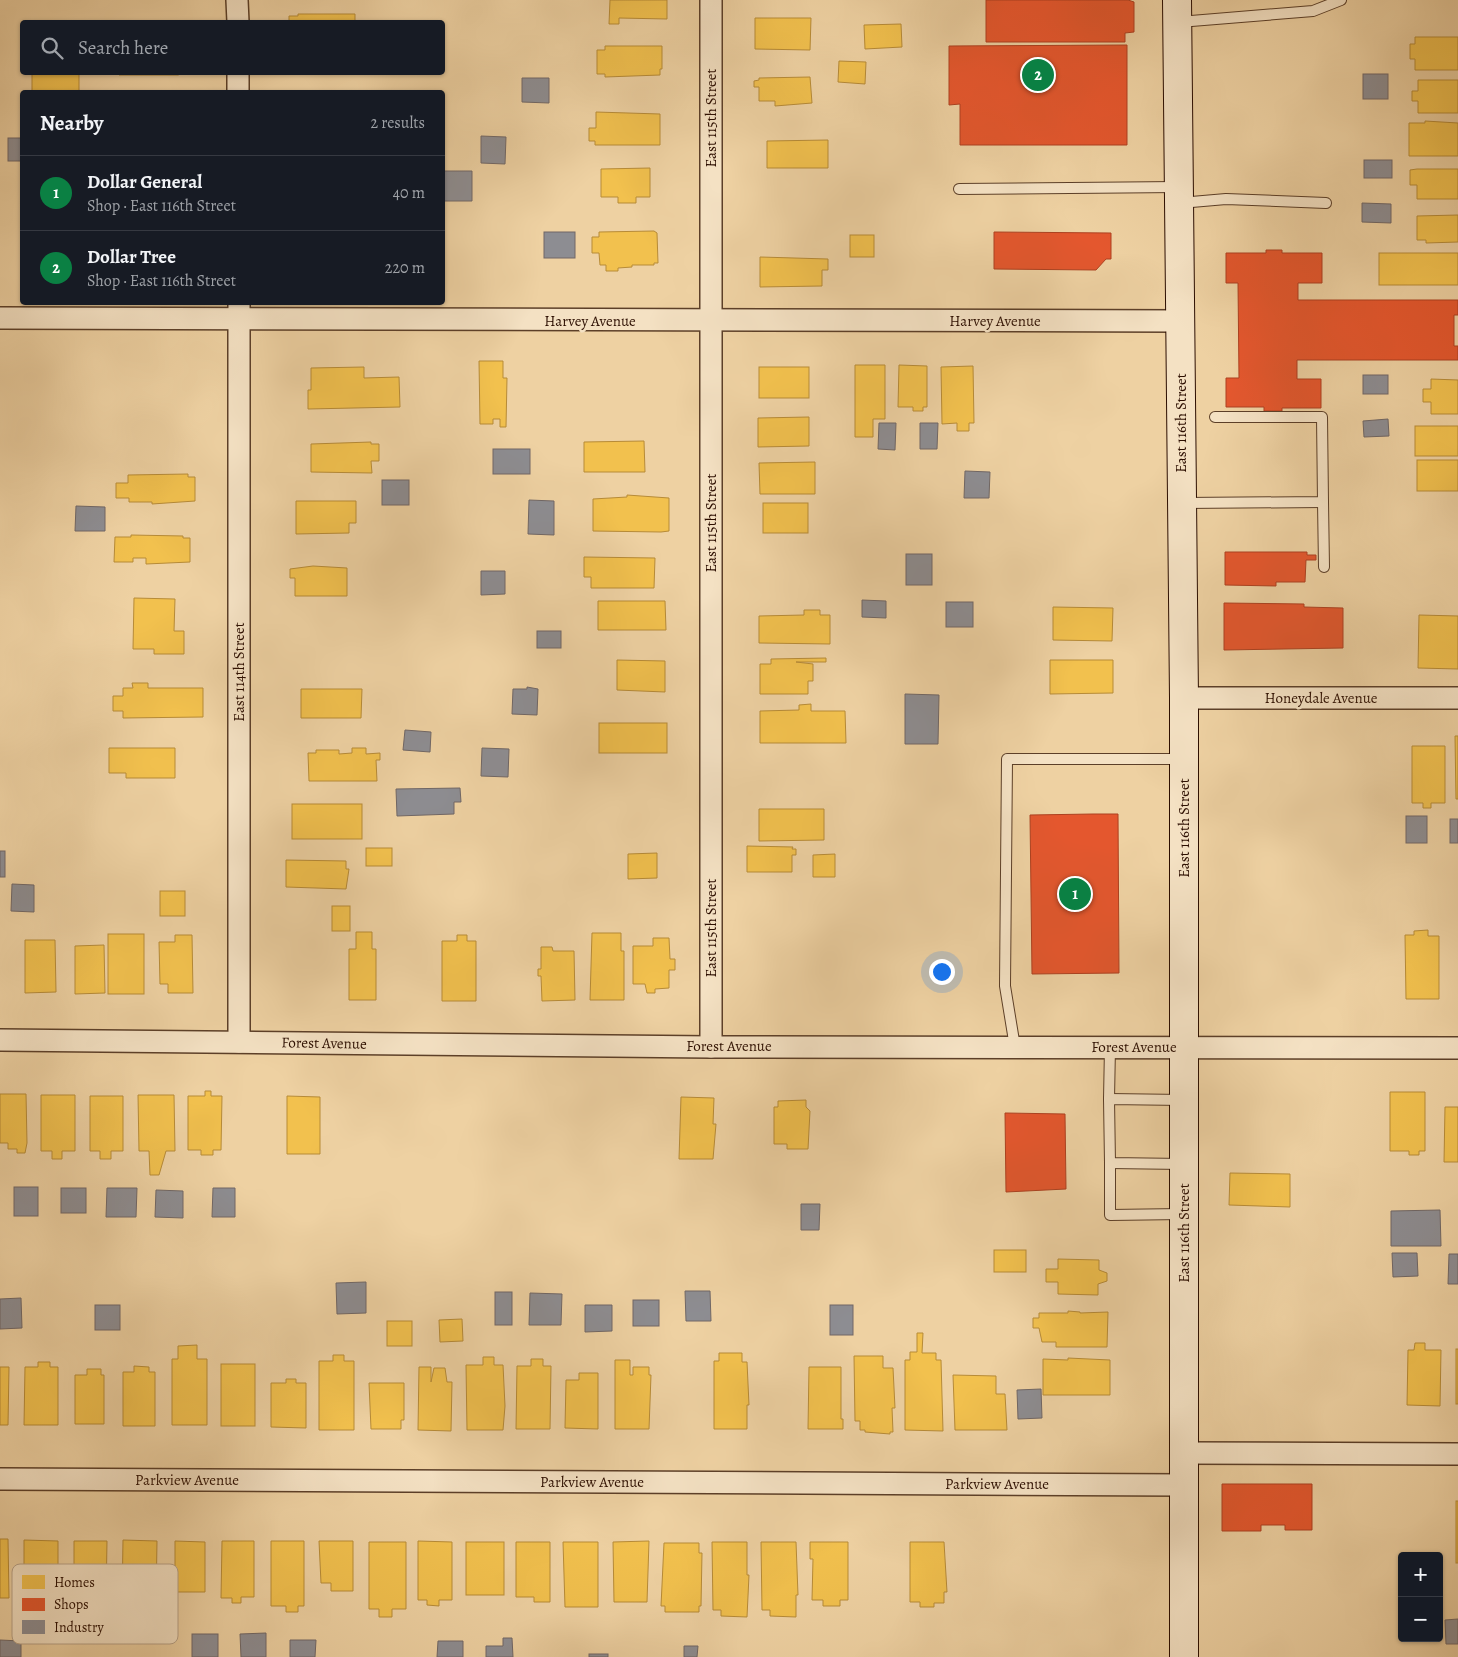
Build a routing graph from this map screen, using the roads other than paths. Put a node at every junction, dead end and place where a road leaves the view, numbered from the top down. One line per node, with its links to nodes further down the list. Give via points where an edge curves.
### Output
1 (238, 0): 5 (street)
2 (711, 0): 13 (street, East 115th Street)
3 (1340, 0): 4 (lane, via 1314,11)
4 (1177, 11): 9 (main road, East 116th Street)
5 (238, 20)
6 (238, 75): 7 (street)
7 (238, 90)
8 (959, 189): 9 (lane)
9 (1179, 195): 10 (lane); 14 (main road, East 116th Street)
10 (1326, 202)
11 (239, 310): 12 (street, Harvey Avenue); 13 (street, Harvey Avenue); 23 (street, East 114th Street)
12 (0, 318)
13 (711, 321): 14 (street, Harvey Avenue); 24 (street, East 115th Street)
14 (1180, 321): 17 (main road, East 116th Street)
15 (1215, 417): 16 (lane, via 1322,417)
16 (1323, 502): 17 (lane); 18 (lane)
17 (1182, 503): 19 (main road, East 116th Street)
18 (1324, 567)
19 (1184, 698): 20 (street, Honeydale Avenue); 21 (main road, East 116th Street)
20 (1458, 698)
21 (1184, 759): 25 (lane, via 1007,759 1005,986); 27 (main road, East 116th Street)
22 (0, 1040): 23 (street, Forest Avenue)
23 (239, 1042): 24 (street, Forest Avenue)
24 (711, 1046): 25 (street, Forest Avenue)
25 (1015, 1046): 26 (street, Forest Avenue)
26 (1110, 1046): 27 (street, Forest Avenue); 29 (lane)
27 (1184, 1046): 28 (street, Forest Avenue); 30 (main road, East 116th Street)
28 (1458, 1048)
29 (1109, 1099): 30 (lane); 31 (lane)
30 (1184, 1100): 32 (main road, East 116th Street)
31 (1110, 1163): 32 (lane); 33 (lane, via 1110,1215)
32 (1184, 1164): 33 (main road, East 116th Street)
33 (1184, 1214): 34 (main road, East 116th Street)
34 (1184, 1453): 35 (street); 37 (main road, East 116th Street)
35 (1458, 1454)
36 (0, 1479): 37 (street, Parkview Avenue)
37 (1184, 1485): 38 (main road, East 116th Street)
38 (1184, 1657)

